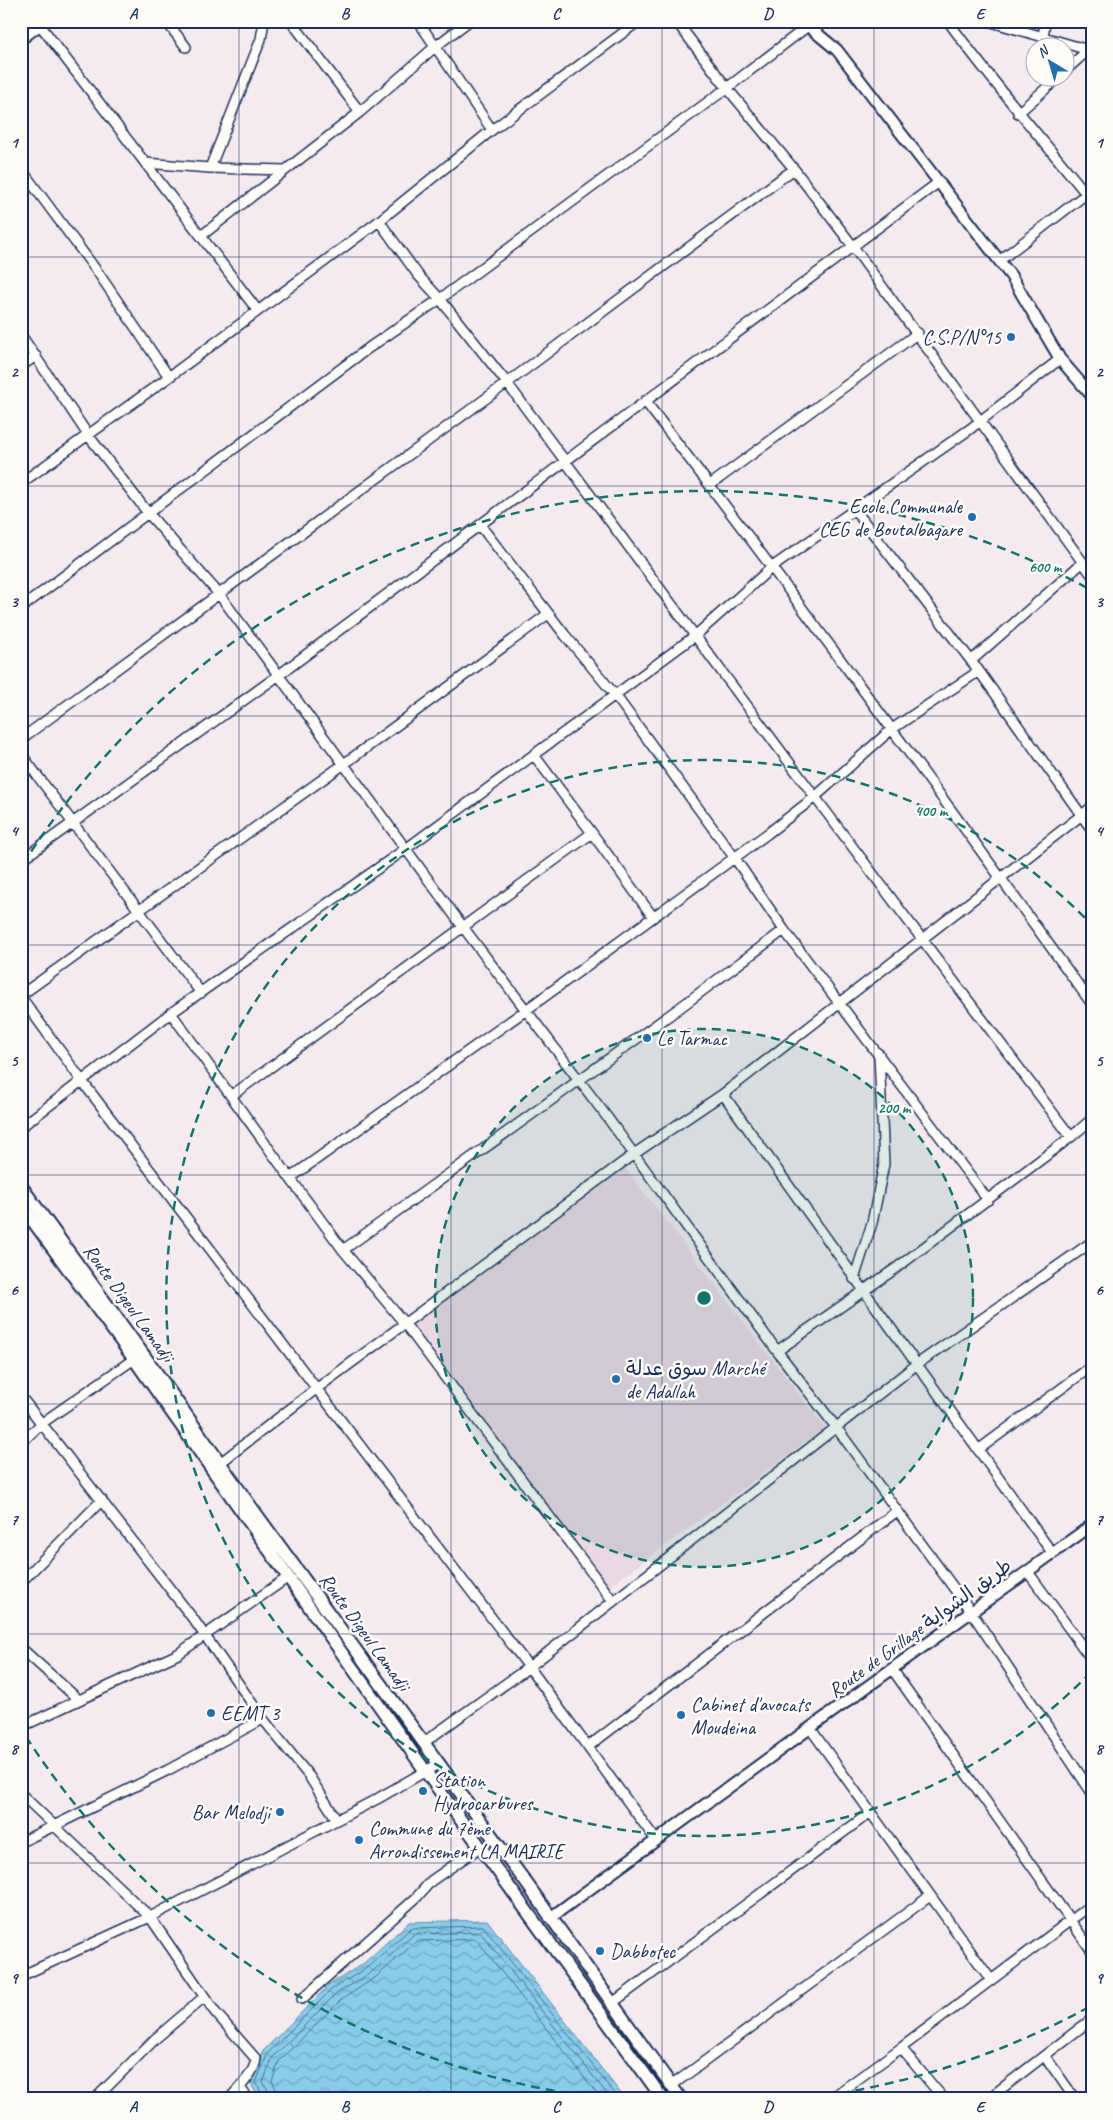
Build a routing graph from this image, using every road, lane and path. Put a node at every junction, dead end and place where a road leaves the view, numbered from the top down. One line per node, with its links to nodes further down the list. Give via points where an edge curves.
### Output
1 (166, 21): 17 (street)
2 (264, 21): 26 (street)
3 (291, 21): 22 (street)
4 (418, 21): 15 (street)
5 (469, 21): 15 (street)
6 (639, 21): 24 (street)
7 (676, 21): 20 (street)
8 (948, 21): 23 (street)
9 (988, 21): 13 (street)
10 (1045, 21): 13 (street)
11 (40, 23): 14 (street); 25 (street)
12 (808, 24): 20 (street); 30 (street, via 837,50)
13 (1043, 38)
14 (21, 39)
15 (436, 46): 22 (street); 24 (street)
16 (1076, 46): 18 (street)
17 (186, 47)
18 (1090, 50): 19 (street)
19 (1076, 62)
20 (727, 88): 27 (street); 36 (street)
21 (1047, 88): 23 (street)
22 (360, 112): 29 (street)
23 (1018, 113): 31 (street)
24 (492, 130): 32 (street)
25 (145, 163): 26 (street); 33 (street)
26 (210, 168): 29 (street)
27 (794, 168): 34 (street); 44 (street)
28 (21, 169): 43 (street, via 99,274)
29 (285, 170): 33 (street)
30 (939, 182): 34 (street); 35 (street)
31 (1089, 198): 35 (street)
32 (379, 221): 36 (street, via 418,276); 37 (street)
33 (201, 236): 37 (street)
34 (852, 245): 38 (street); 46 (street)
35 (999, 261): 41 (street)
36 (440, 299): 44 (street); 53 (street, via 370,347)
37 (258, 311): 43 (street)
38 (918, 333): 47 (street); 51 (street)
39 (21, 335): 40 (street)
40 (36, 356): 42 (street); 48 (street)
41 (1060, 359): 45 (street); 47 (street)
42 (21, 366)
43 (169, 377): 48 (street)
44 (507, 383): 49 (street); 58 (street)
45 (1092, 396)
46 (645, 401): 49 (street); 51 (street)
47 (981, 420): 52 (street); 55 (street)
48 (88, 435): 50 (street); 53 (street)
49 (564, 461): 54 (street); 61 (street)
50 (21, 483)
51 (710, 485): 56 (street)
52 (854, 510): 56 (street); 62 (street)
53 (148, 513): 58 (street); 59 (street)
54 (480, 525): 60 (street); 64 (street)
55 (1082, 563): 57 (street); 62 (street)
56 (771, 568): 61 (street); 66 (street)
57 (1092, 575)
58 (219, 594): 64 (street); 67 (street)
59 (21, 608)
60 (548, 614): 65 (street); 70 (street)
61 (696, 635): 65 (street); 71 (street)
62 (971, 661): 63 (street)
63 (979, 671): 66 (street); 73 (street)
64 (279, 675): 70 (street); 74 (street)
65 (615, 695): 69 (street); 78 (street)
66 (892, 729): 71 (street); 80 (street)
67 (21, 739)
68 (21, 754): 74 (street)
69 (534, 755): 76 (street); 77 (street)
70 (344, 764): 77 (street); 81 (street)
71 (815, 797): 78 (street); 85 (street)
72 (1092, 807): 73 (street)
73 (1081, 815): 75 (street); 80 (street)
74 (72, 822): 79 (street); 81 (street)
75 (1092, 830)
76 (592, 833): 82 (street); 83 (street)
77 (407, 848): 83 (street); 86 (street)
78 (734, 857): 82 (street); 84 (street)
79 (21, 860)
80 (1001, 878): 85 (street); 89 (street)
81 (139, 910): 86 (street); 87 (street)
82 (653, 917): 90 (street)
83 (463, 927): 90 (street); 96 (street)
84 (784, 930): 88 (street); 93 (street)
85 (923, 939): 88 (street); 99 (street)
86 (201, 993): 91 (street)
87 (21, 996): 94 (street)
88 (839, 1003): 92 (street); 95 (street)
89 (1092, 1004)
90 (526, 1010): 93 (street); 101 (street)
91 (171, 1013): 94 (street); 96 (street)
92 (879, 1054): 103 (street); 107 (street, via 884,1164 872,1223)
93 (578, 1079): 100 (street); 106 (street)
94 (82, 1081): 98 (street); 114 (street)
95 (723, 1094): 100 (street); 107 (street)
96 (231, 1096): 101 (street)
97 (1092, 1119): 99 (street)
98 (21, 1127)
99 (1071, 1137): 103 (street)
100 (634, 1154): 109 (street); 110 (street)
101 (290, 1178): 106 (street)
102 (21, 1186): 120 (main road, Route Digeul Lamadji)
103 (988, 1200): 108 (street)
104 (21, 1205): 111 (main road)
105 (1092, 1242): 112 (street)
106 (343, 1250): 109 (street)
107 (854, 1278): 108 (street)
108 (862, 1290): 110 (street); 112 (street)
109 (405, 1324): 114 (street); 128 (street)
110 (778, 1350): 117 (street)
111 (134, 1359): 116 (street); 126 (main road)
112 (916, 1365): 117 (street); 119 (street)
113 (1092, 1366): 119 (street)
114 (316, 1389): 120 (street); 133 (street)
115 (21, 1397): 116 (street)
116 (42, 1423): 118 (street); 121 (street)
117 (836, 1427): 122 (street); 128 (street)
118 (21, 1443)
119 (978, 1450): 124 (street)
120 (220, 1463): 139 (main road, Route Digeul Lamadji)
121 (102, 1500): 127 (street); 130 (street)
122 (897, 1511): 129 (street); 140 (street)
123 (1092, 1525): 124 (street, Route de Grillage طريق الشواية)
124 (1053, 1554): 125 (street, Route de Grillage طريق الشواية)
125 (1028, 1572): 129 (street, Route de Grillage طريق الشواية); 132 (street)
126 (287, 1578): 130 (street); 142 (main road)
127 (21, 1582)
128 (613, 1601): 133 (street)
129 (972, 1613): 134 (street, Route de Grillage طريق الشواية); 143 (street)
130 (206, 1636): 135 (street, via 178,1654); 136 (street)
131 (21, 1648): 135 (street)
132 (1092, 1660)
133 (529, 1667): 139 (street); 140 (street)
134 (892, 1669): 138 (street, Route de Grillage طريق الشواية); 155 (street)
135 (79, 1700): 137 (street)
136 (263, 1719): 146 (street, via 304,1770); 147 (street)
137 (21, 1727)
138 (810, 1728): 145 (street); 148 (street, Route de Grillage طريق الشواية)
139 (423, 1743): 141 (main road, Route Digeul Lamadji)
140 (589, 1746): 148 (street)
141 (438, 1764): 142 (street); 154 (main road, Route Digeul Lamadji)
142 (426, 1772): 146 (street); 150 (main road)
143 (1092, 1793)
144 (21, 1794): 147 (street)
145 (871, 1812): 151 (street); 161 (street)
146 (337, 1820): 153 (street)
147 (55, 1827): 149 (street); 153 (street)
148 (656, 1840): 154 (street, Route de Grillage طريق الشواية)
149 (21, 1842)
150 (480, 1846): 160 (street, via 431,1881 416,1898); 170 (main road)
151 (930, 1896): 158 (street); 165 (street)
152 (1092, 1904): 155 (street)
153 (150, 1917): 157 (street); 159 (street)
154 (550, 1918): 161 (main road, Route Digeul Lamadji)
155 (1071, 1920): 156 (street); 158 (street)
156 (1092, 1950)
157 (21, 1976)
158 (991, 1980): 163 (street)
159 (204, 1996): 166 (street, via 256,2059 255,2066); 167 (street, via 154,2039)
160 (302, 1998)
161 (611, 2004): 165 (main road, Route Digeul Lamadji)
162 (1092, 2018): 164 (street)
163 (901, 2048): 172 (street); 173 (street)
164 (1045, 2056): 174 (street); 175 (street)
165 (671, 2086): 171 (main road, Route Digeul Lamadji)
166 (240, 2088): 168 (street); 169 (street)
167 (95, 2099)
168 (229, 2099)
169 (249, 2099)
170 (663, 2099)
171 (680, 2099)
172 (830, 2099)
173 (944, 2099)
174 (988, 2099)
175 (1075, 2099)

